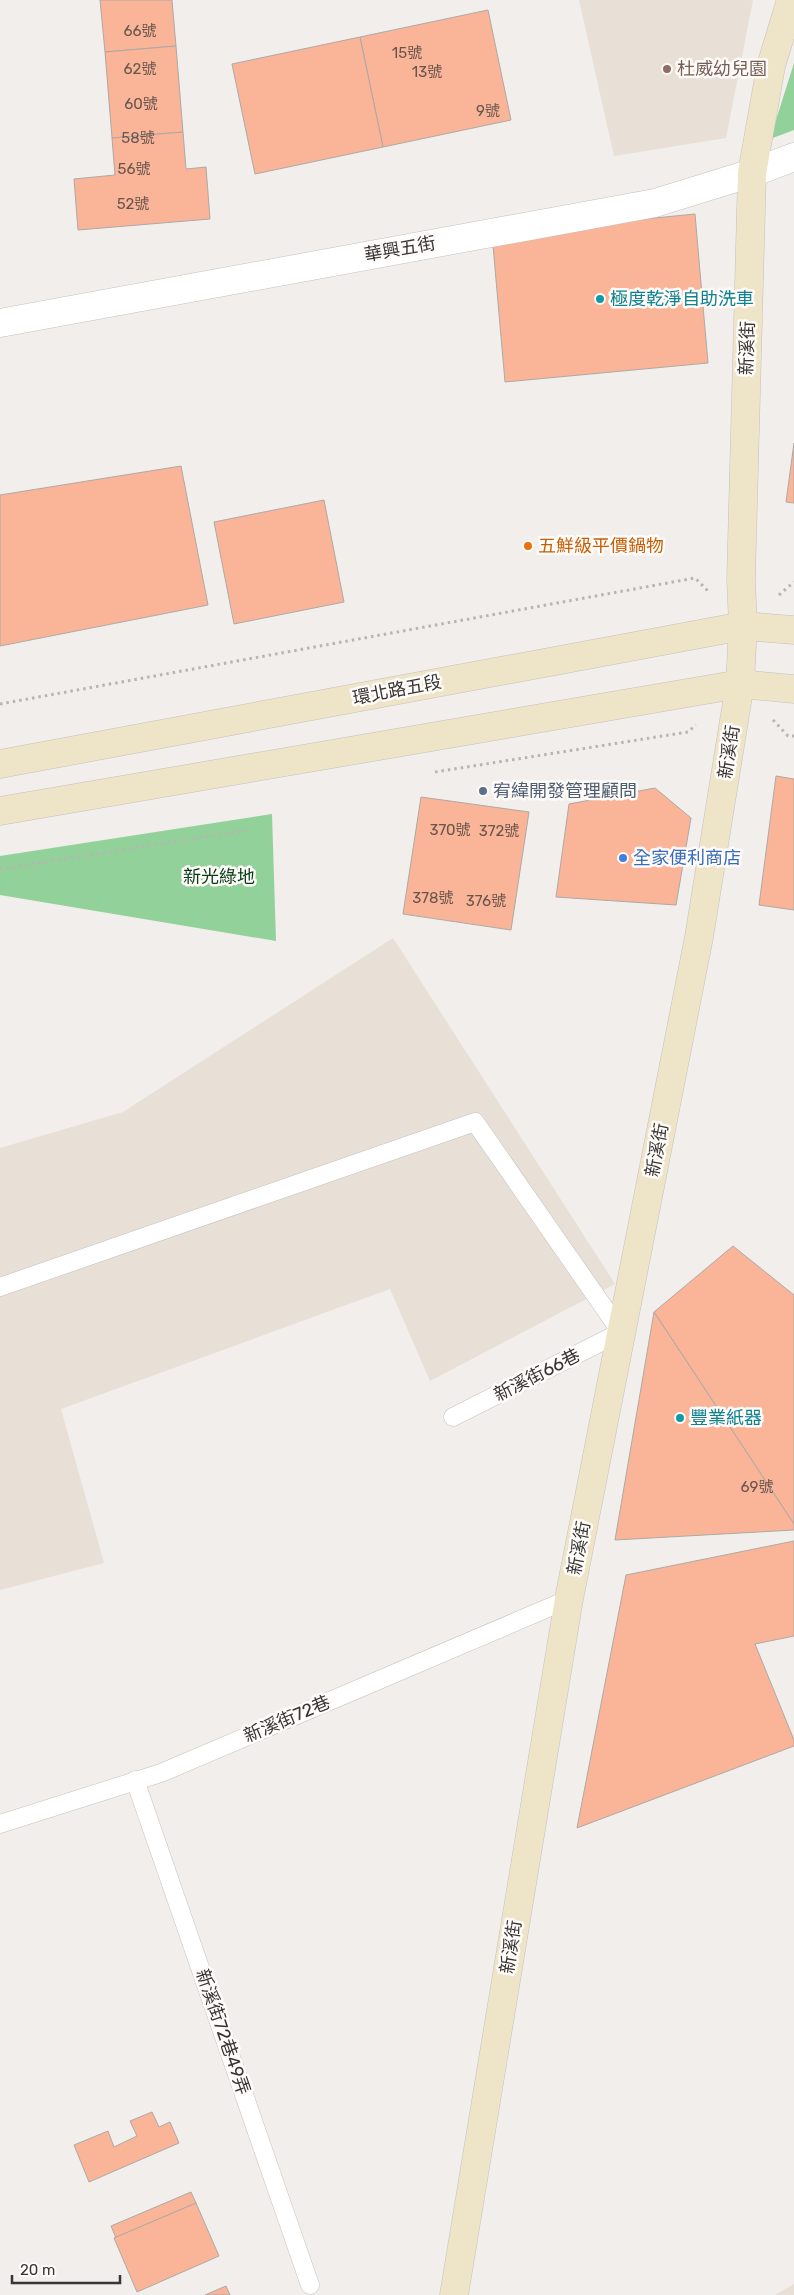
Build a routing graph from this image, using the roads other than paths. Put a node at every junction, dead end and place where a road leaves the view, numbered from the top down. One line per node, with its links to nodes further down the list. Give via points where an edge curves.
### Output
1 (791, 0): 3 (street, 新溪街, via 771,66)
2 (794, 157): 3 (street, 華興五街)
3 (752, 173): 4 (street, 華興五街, via 655,203); 5 (street, 新溪街, via 741,578)
4 (0, 323)
5 (743, 626): 6 (street, 環北路五段); 7 (street, 新溪街); 9 (street, 環北路五段)
6 (794, 630)
7 (740, 684): 8 (street); 10 (street); 12 (street, 新溪街, via 699,937)
8 (794, 689)
9 (0, 764)
10 (0, 811)
11 (0, 1287): 12 (lane, via 475,1122)
12 (621, 1332): 13 (lane, 新溪街66巷); 14 (street, 新溪街)
13 (453, 1417)
14 (569, 1599): 15 (lane, 新溪街72巷, via 161,1773); 18 (street, 新溪街)
15 (135, 1780): 16 (lane, 新溪街72巷); 17 (lane, 新溪街72巷49弄)
16 (0, 1824)
17 (310, 2284)
18 (454, 2295)

